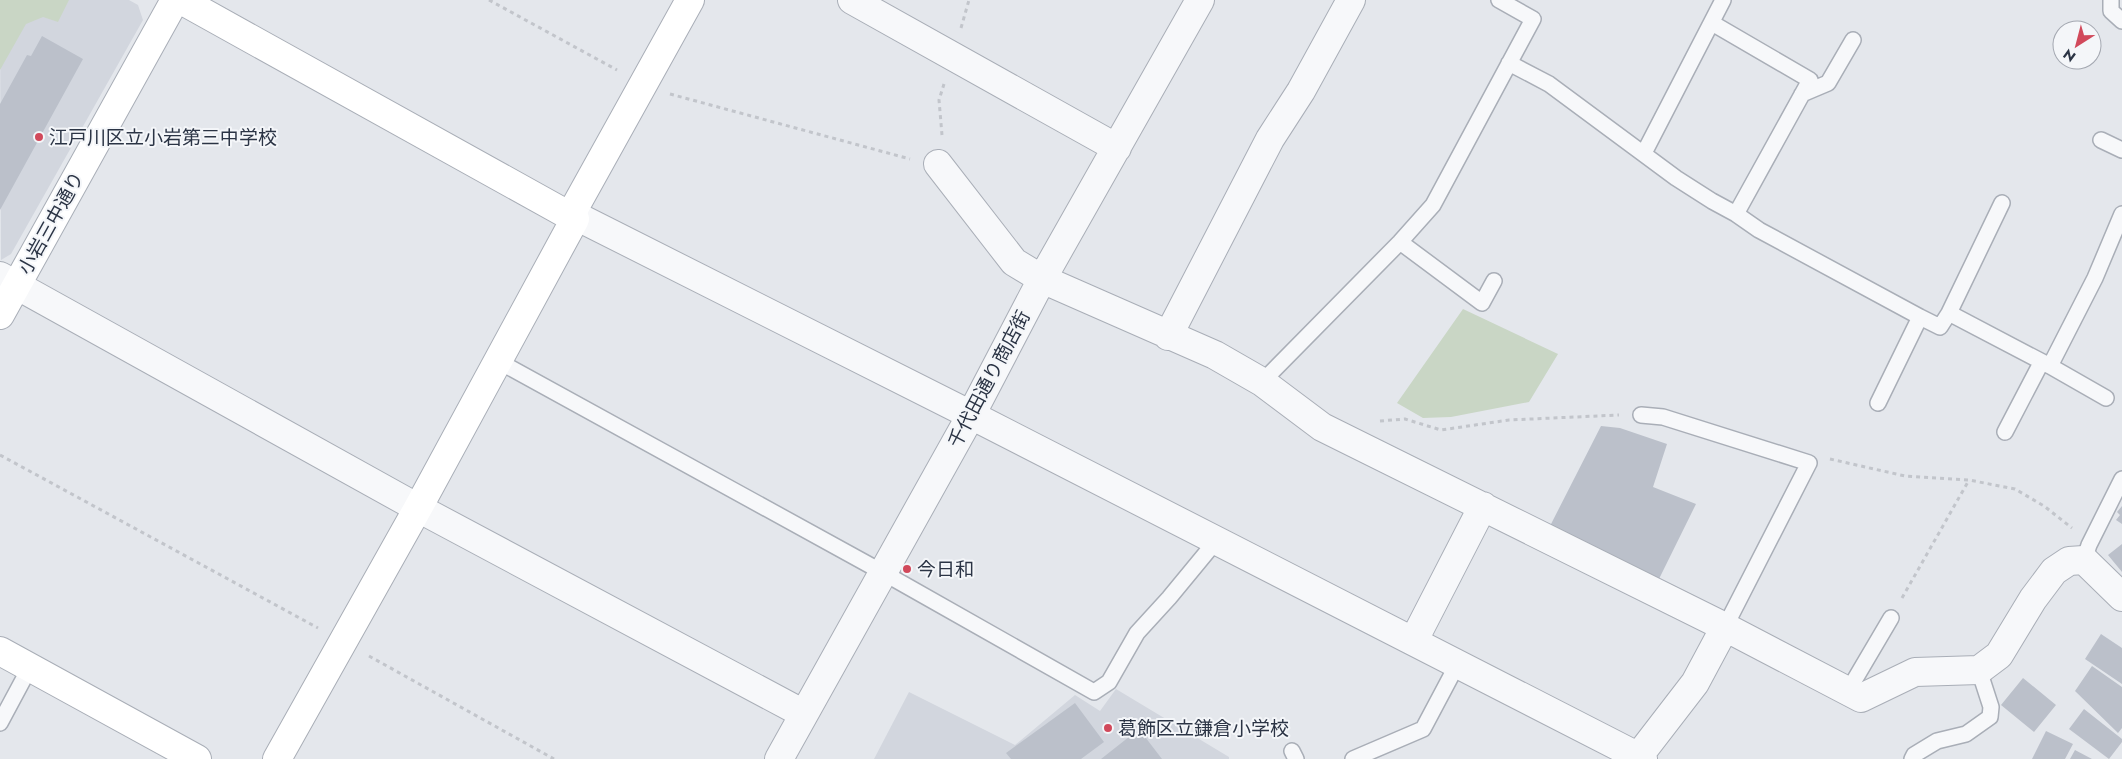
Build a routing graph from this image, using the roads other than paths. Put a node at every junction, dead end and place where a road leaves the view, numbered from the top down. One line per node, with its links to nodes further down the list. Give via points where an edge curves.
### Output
1 (175, 0): 26 (street, 小岩三中通り)
2 (181, 0): 23 (street)
3 (690, 0): 23 (street)
4 (852, 0): 16 (street)
5 (1200, 0): 16 (street, 千代田通り商店街)
6 (1351, 0): 31 (street, via 1301,91 1270,139)
7 (1499, 0): 13 (lane, via 1532,19)
8 (1723, 0): 11 (lane)
9 (2111, 0): 10 (lane, via 2111,11)
10 (2122, 20)
11 (1712, 23): 14 (lane, via 1810,80); 18 (lane)
12 (1853, 40): 14 (lane, via 1828,83)
13 (1509, 63): 18 (lane, via 1549,84); 24 (lane, via 1433,205)
14 (1802, 94): 21 (lane)
15 (2101, 140): 17 (lane)
16 (1117, 148): 25 (street, 千代田通り商店街)
17 (2122, 150)
18 (1644, 153): 21 (lane, via 1697,192)
19 (938, 164): 25 (street, via 1014,262)
20 (2002, 203): 28 (lane)
21 (1736, 214): 30 (lane, via 1759,230)
22 (2122, 214): 33 (lane, via 2095,278)
23 (571, 215): 32 (street, via 575,219); 37 (street)
24 (1400, 242): 27 (lane, via 1482,303); 34 (lane)
25 (1042, 279): 31 (street); 37 (street, 千代田通り商店街)
26 (8, 281): 29 (street, 小岩三中通り); 42 (street)
27 (1494, 281)
28 (1948, 313): 30 (lane, via 1940,327); 33 (lane)
29 (0, 315)
30 (1920, 317): 36 (lane)
31 (1168, 336): 34 (street, via 1215,355)
32 (498, 361): 42 (street); 45 (lane)
33 (2046, 365): 35 (lane); 39 (lane)
34 (1262, 382): 41 (street, via 1322,427)
35 (2106, 398)
36 (1878, 403)
37 (972, 414): 43 (street); 45 (street, 千代田通り商店街)
38 (1641, 415): 48 (lane, via 1663,417 1809,463)
39 (2004, 432)
40 (2122, 479): 44 (lane)
41 (1483, 506): 48 (street); 49 (street)
42 (418, 508): 55 (street); 59 (street)
43 (1216, 541): 45 (lane, via 1170,598 1137,632 1109,682 1094,692); 49 (street)
44 (2086, 553): 46 (street); 53 (street, via 2054,571 1999,655)
45 (882, 572): 55 (street, 千代田通り商店街)
46 (2122, 597)
47 (1891, 618): 54 (lane)
48 (1724, 627): 54 (street); 57 (street, via 1695,683)
49 (1414, 640): 51 (street)
50 (0, 651): 52 (street)
51 (1458, 663): 57 (street); 61 (lane, via 1423,729)
52 (30, 668): 56 (lane); 58 (street)
53 (1979, 670): 54 (street, via 1915,672 1861,698); 62 (lane, via 1991,707 1990,717 1966,734 1936,741)
54 (1848, 691)
55 (804, 714): 60 (street, 千代田通り商店街)
56 (0, 723)
57 (1636, 757)
58 (197, 759)
59 (277, 759)
60 (779, 759)
61 (1353, 759)
62 (1912, 759)

